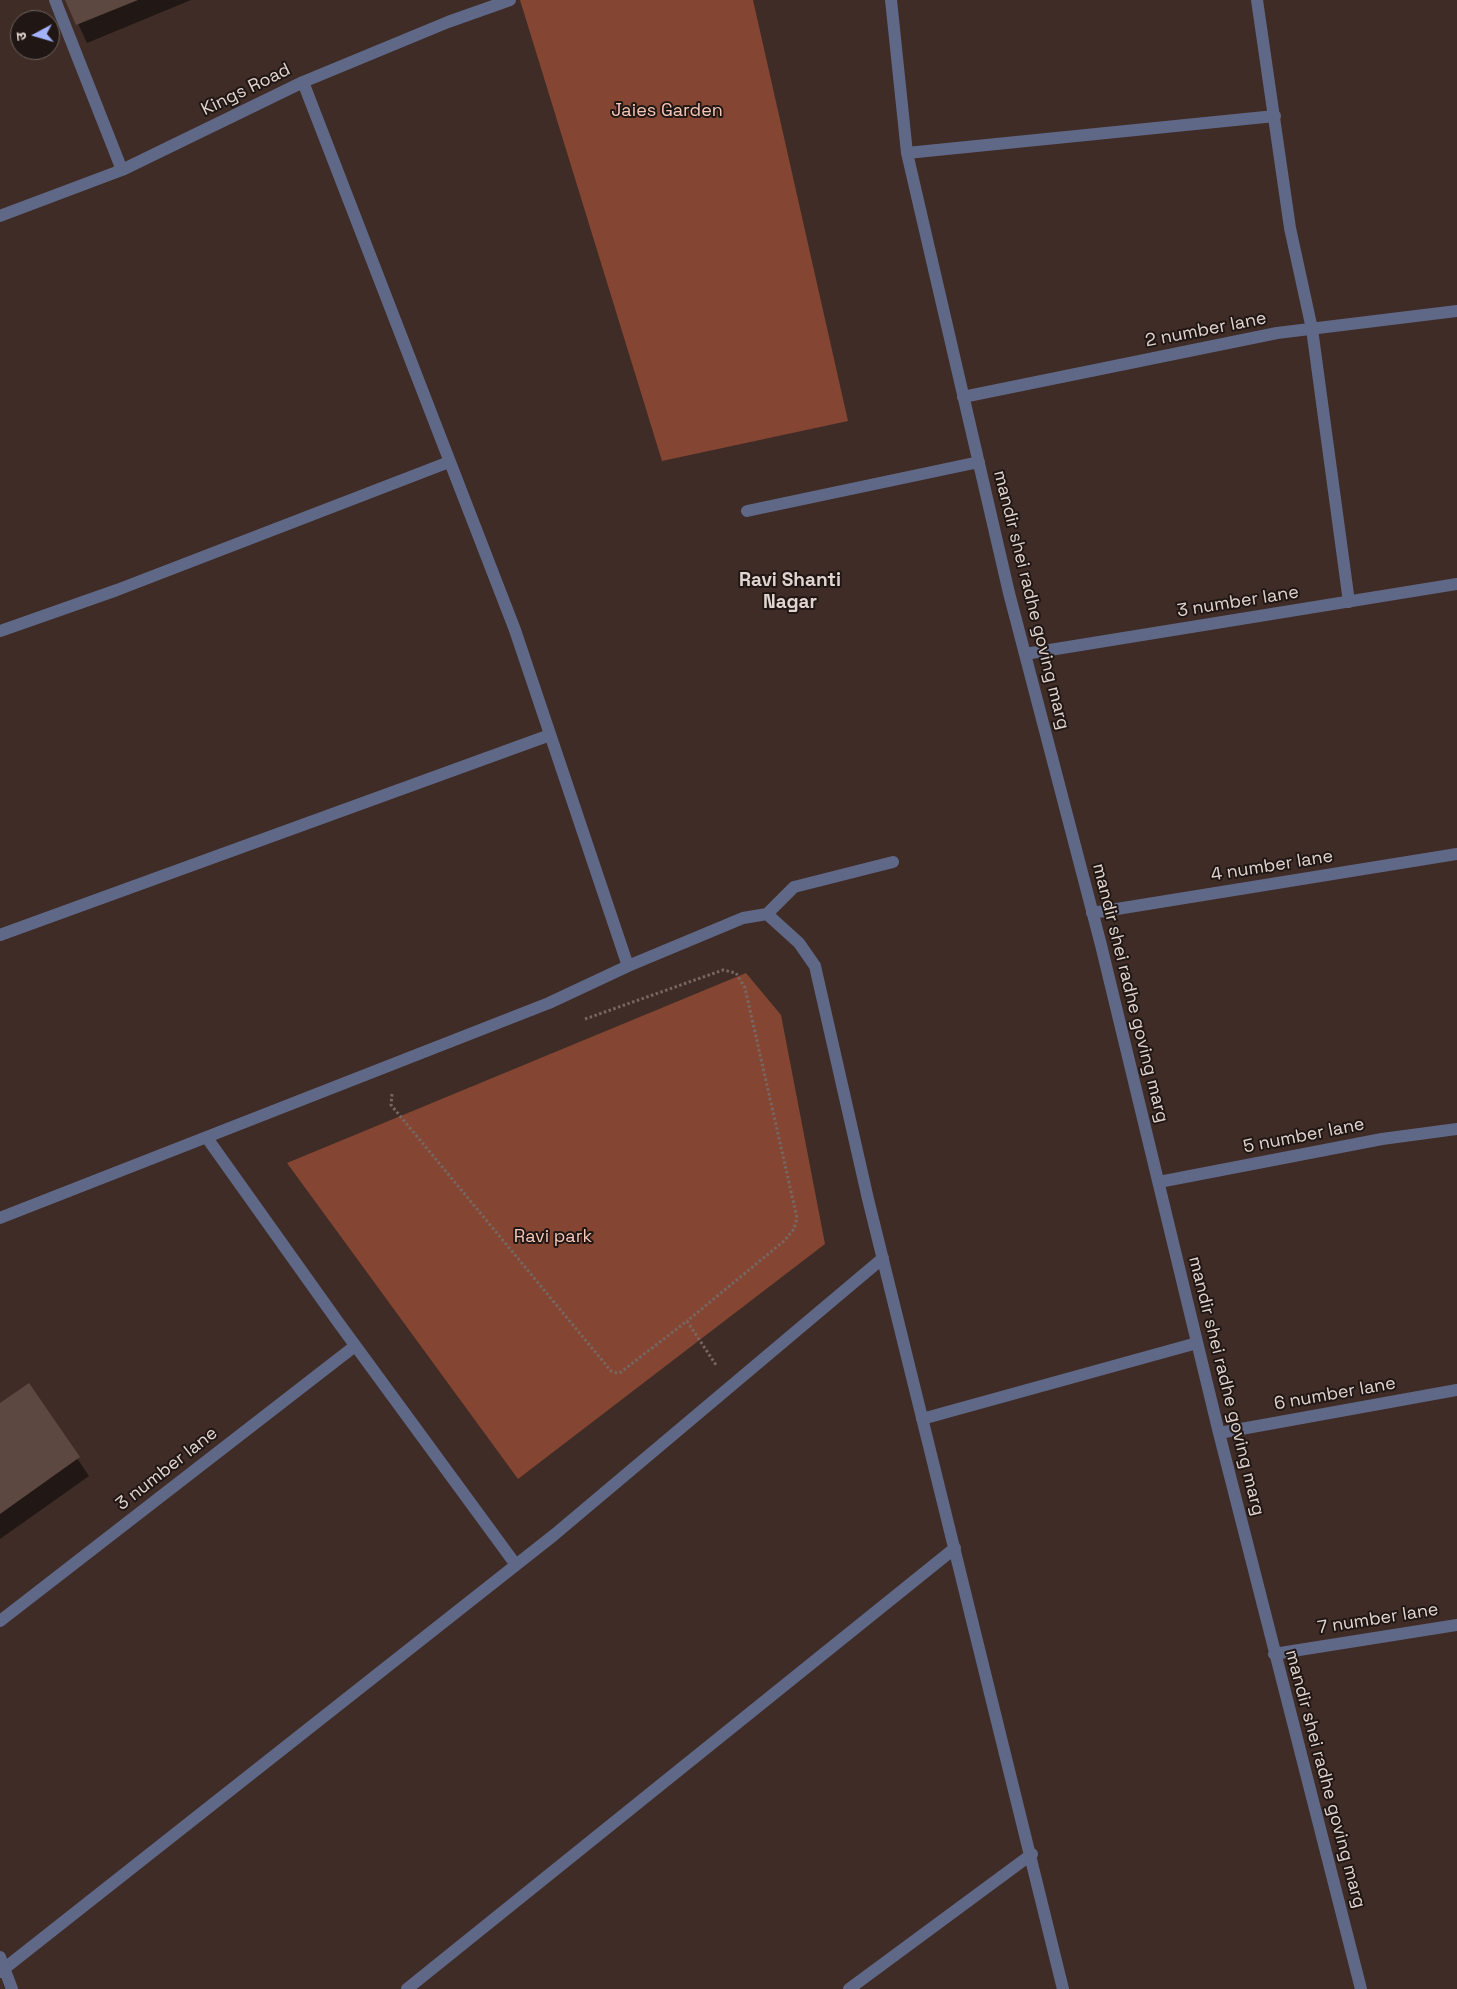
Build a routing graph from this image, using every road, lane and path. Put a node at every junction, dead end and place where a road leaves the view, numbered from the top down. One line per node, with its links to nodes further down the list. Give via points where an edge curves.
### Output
1 (55, 0): 8 (street)
2 (510, 0): 5 (street, Kings Road)
3 (891, 0): 7 (street, mandir shei radhe goving marg)
4 (1257, 0): 6 (street)
5 (304, 82): 8 (street, Kings Road); 13 (street)
6 (1275, 116): 7 (street); 11 (street, via 1290,228)
7 (907, 153): 12 (street, mandir shei radhe goving marg)
8 (122, 170): 9 (street, Kings Road)
9 (0, 216)
10 (1457, 310): 11 (street, 2 number lane)
11 (1312, 329): 12 (street, 2 number lane, via 1277,333); 17 (street)
12 (964, 397): 14 (street, mandir shei radhe goving marg)
13 (449, 462): 18 (street, via 117,590); 20 (street, via 515,630)
14 (979, 462): 15 (street); 19 (street, mandir shei radhe goving marg)
15 (747, 511)
16 (1457, 584): 17 (street, 3 number lane)
17 (1349, 602): 19 (street, 3 number lane)
18 (0, 631)
19 (1025, 654): 23 (street, mandir shei radhe goving marg)
20 (550, 736): 25 (street); 26 (street)
21 (1457, 854): 23 (street, 4 number lane)
22 (893, 862): 24 (street, via 794,887)
23 (1092, 913): 31 (street, mandir shei radhe goving marg)
24 (766, 914): 26 (street, via 743,918); 33 (street, via 799,943 814,966)
25 (0, 934)
26 (628, 966): 30 (street, via 549,1003)
27 (580, 1020): 34 (path, via 717,971 736,973 745,988 796,1224 784,1241)
28 (396, 1088): 34 (path, via 390,1096 391,1105 611,1371 621,1372)
29 (1457, 1129): 31 (street, 5 number lane, via 1382,1138)
30 (207, 1138): 32 (street); 36 (street)
31 (1158, 1182): 35 (street, mandir shei radhe goving marg)
32 (0, 1218)
33 (882, 1258): 37 (street); 39 (street)
34 (687, 1321): 37 (path)
35 (1197, 1343): 39 (street); 40 (street, mandir shei radhe goving marg)
36 (355, 1346): 42 (street); 43 (street, 3 number lane)
37 (730, 1387): 42 (street)
38 (1457, 1390): 40 (street, 6 number lane)
39 (922, 1419): 41 (street)
40 (1219, 1433): 45 (street, mandir shei radhe goving marg)
41 (956, 1548): 46 (street); 49 (street)
42 (516, 1565): 47 (street)
43 (0, 1622)
44 (1457, 1624): 45 (street, 7 number lane)
45 (1274, 1654): 52 (street, mandir shei radhe goving marg)
46 (1032, 1854): 50 (street); 51 (street)
47 (2, 1966): 48 (street)
48 (12, 1989)
49 (407, 1989)
50 (848, 1989)
51 (1063, 1989)
52 (1361, 1989)

